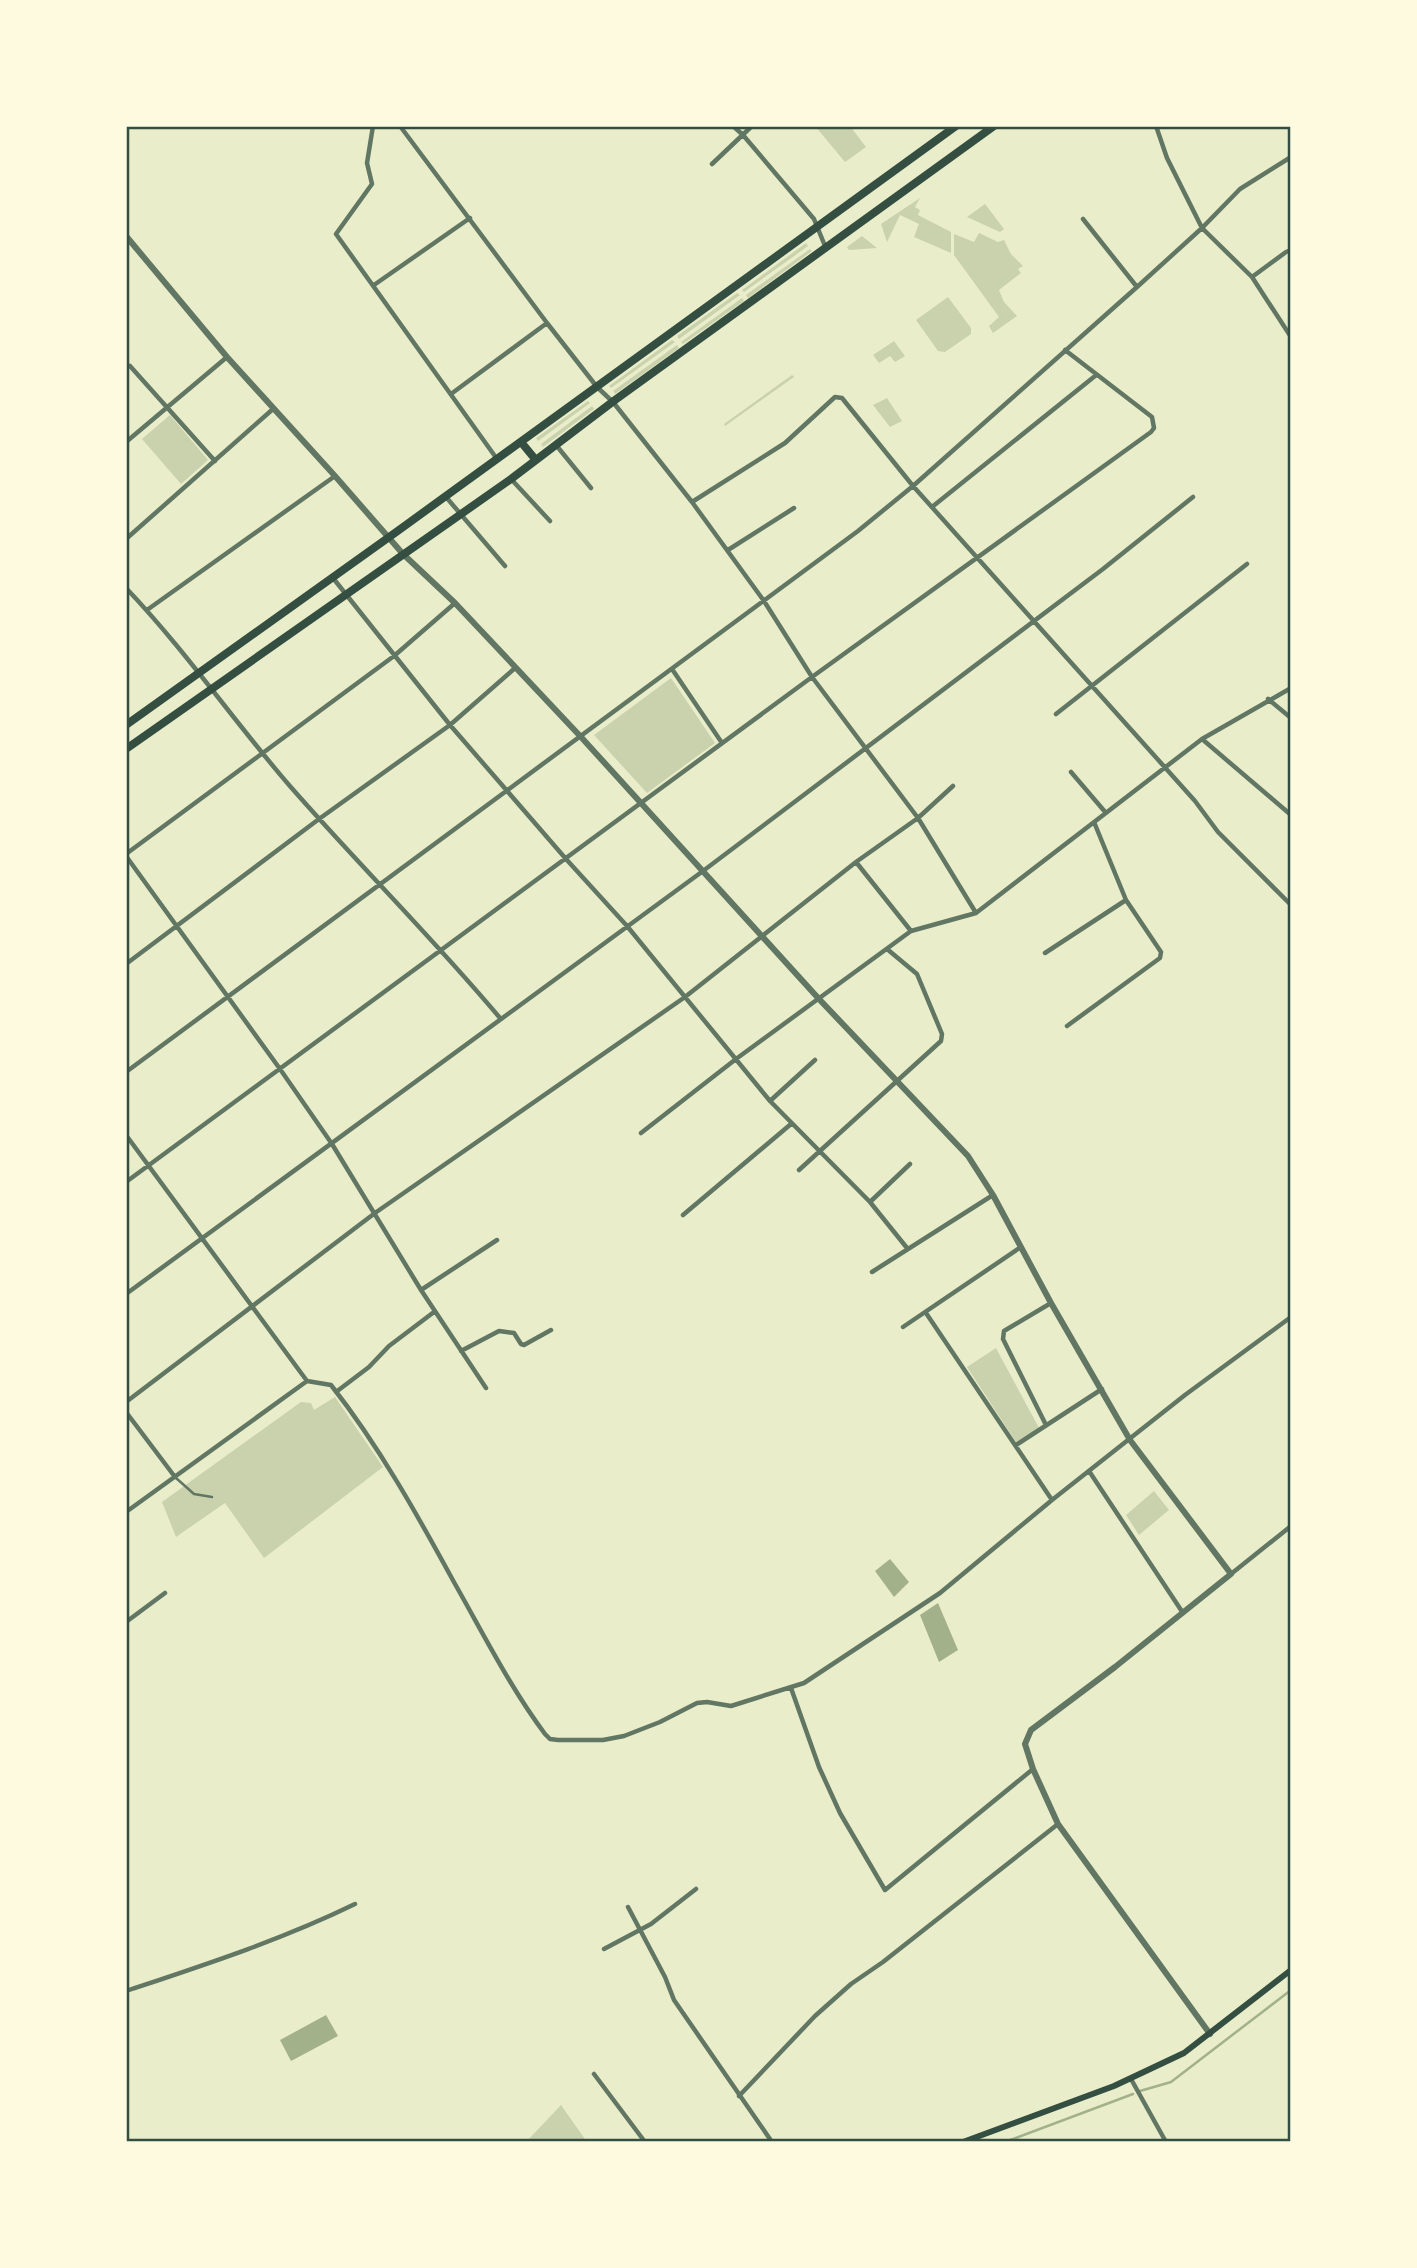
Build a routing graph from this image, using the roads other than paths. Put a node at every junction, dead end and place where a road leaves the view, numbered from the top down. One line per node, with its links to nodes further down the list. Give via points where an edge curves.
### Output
1 (373, 126): 20 (street, via 368,163 372,184 336,234)
2 (400, 126): 12 (street)
3 (733, 126): 9 (street)
4 (752, 126): 9 (street)
5 (956, 126): 14 (highway)
6 (994, 126): 8 (highway)
7 (1156, 126): 15 (street)
8 (983, 130): 17 (highway)
9 (743, 135): 11 (street); 14 (street)
10 (1291, 157): 15 (street, via 1240,189)
11 (712, 164)
12 (470, 218): 20 (street); 22 (street)
13 (1083, 219): 21 (street)
14 (818, 226): 17 (street); 28 (highway)
15 (1202, 228): 19 (street); 21 (street)
16 (126, 236): 25 (street)
17 (826, 248): 30 (highway)
18 (1291, 250): 19 (street)
19 (1252, 277): 23 (street)
20 (374, 285): 29 (street)
21 (1137, 287): 24 (street)
22 (547, 323): 28 (street); 29 (street)
23 (1291, 337)
24 (1065, 350): 27 (street); 41 (street)
25 (227, 357): 31 (street); 32 (street)
26 (130, 366): 31 (street)
27 (1096, 376): 46 (street); 54 (street, via 1152,417 1154,428)
28 (597, 387): 30 (street); 34 (highway)
29 (451, 394): 36 (street)
30 (613, 402): 35 (highway); 45 (street)
31 (168, 407): 33 (street); 38 (street)
32 (273, 409): 38 (street); 39 (street)
33 (126, 442)
34 (521, 442): 36 (highway); 37 (highway)
35 (556, 445): 37 (highway); 42 (street)
36 (497, 459): 43 (highway)
37 (536, 460): 40 (highway)
38 (215, 461): 51 (street)
39 (335, 476): 50 (street); 62 (street)
40 (511, 479): 48 (highway); 49 (street)
41 (913, 486): 45 (street, via 842,398 835,397 785,443); 46 (street); 60 (street)
42 (591, 488)
43 (446, 496): 48 (street); 50 (highway)
44 (1193, 497): 63 (street)
45 (692, 502): 52 (street)
46 (932, 507): 54 (street)
47 (794, 508): 52 (street)
48 (460, 513): 53 (highway); 56 (street)
49 (550, 522)
50 (388, 538): 53 (street); 57 (highway)
51 (126, 539)
52 (728, 551): 60 (street)
53 (402, 554): 59 (highway); 61 (street)
54 (978, 558): 63 (street); 68 (street)
55 (1247, 564): 69 (street)
56 (505, 566)
57 (333, 578): 59 (street); 67 (highway)
58 (126, 588): 62 (street)
59 (345, 593): 64 (street); 70 (highway)
60 (764, 601): 66 (street); 68 (street)
61 (455, 603): 64 (street); 65 (street)
62 (147, 610): 67 (street)
63 (1033, 621): 69 (street); 81 (street)
64 (394, 656): 76 (street); 82 (street)
65 (516, 668): 76 (street); 77 (street)
66 (672, 669): 77 (street); 79 (street)
67 (198, 673): 70 (street); 75 (highway)
68 (812, 677): 79 (street); 81 (street)
69 (1091, 686): 73 (street); 83 (street)
70 (212, 687): 80 (highway); 82 (street)
71 (1291, 688): 72 (street)
72 (1268, 699): 74 (street); 78 (street)
73 (1056, 713)
74 (1291, 718)
75 (126, 725)
76 (450, 725): 86 (street); 91 (street)
77 (581, 737): 86 (street); 87 (street)
78 (1202, 738): 83 (street); 89 (street)
79 (722, 743): 87 (street)
80 (126, 749)
81 (866, 749): 90 (street); 96 (street)
82 (262, 753): 91 (street); 93 (street)
83 (1164, 768): 88 (street); 99 (street, via 1218,832)
84 (1071, 772): 88 (street)
85 (953, 786): 90 (street)
86 (508, 790): 94 (street); 97 (street)
87 (641, 803): 94 (street); 96 (street)
88 (1106, 813): 92 (street)
89 (1291, 815)
90 (918, 818): 95 (street); 100 (street)
91 (319, 819): 97 (street); 102 (street)
92 (1094, 822): 98 (street); 100 (street)
93 (126, 855): 102 (street)
94 (566, 859): 101 (street); 106 (street)
95 (856, 862): 103 (street); 104 (street)
96 (703, 871): 101 (street); 104 (street)
97 (381, 884): 106 (street); 109 (street)
98 (1126, 900): 107 (street); 113 (street, via 1158,946 1160,958)
99 (1291, 905)
100 (976, 913): 103 (street)
101 (627, 926): 110 (street); 112 (street)
102 (176, 927): 108 (street); 109 (street)
103 (911, 931): 105 (street)
104 (761, 935): 110 (street); 111 (street)
105 (887, 949): 111 (street); 118 (street, via 917,974 942,1034 939,1043)
106 (441, 951): 112 (street); 116 (street)
107 (1045, 953)
108 (126, 964)
109 (228, 996): 116 (street); 117 (street)
110 (685, 997): 114 (street); 131 (street)
111 (819, 999): 114 (street); 118 (street)
112 (500, 1018): 123 (street)
113 (1066, 1026)
114 (736, 1059): 119 (street); 121 (street)
115 (815, 1060): 119 (street)
116 (280, 1069): 123 (street); 126 (street)
117 (126, 1072)
118 (897, 1080): 124 (street); 129 (street, via 968,1156)
119 (770, 1101): 120 (street)
120 (791, 1124): 124 (street); 132 (street)
121 (641, 1133)
122 (126, 1135): 126 (street)
123 (332, 1144): 131 (street); 133 (street)
124 (819, 1151): 127 (street); 130 (street)
125 (910, 1164): 130 (street)
126 (149, 1166): 128 (street); 133 (street)
127 (799, 1170)
128 (126, 1182)
129 (993, 1195): 135 (street); 136 (street)
130 (870, 1202): 136 (street)
131 (375, 1213): 138 (street); 141 (street)
132 (683, 1216)
133 (201, 1239): 139 (street); 141 (street)
134 (497, 1240): 138 (street)
135 (1021, 1247): 140 (street); 143 (street)
136 (907, 1248): 137 (street)
137 (872, 1272)
138 (421, 1290): 142 (street)
139 (126, 1294)
140 (1051, 1303): 150 (street); 154 (street, via 1004,1331 1003,1339)
141 (252, 1308): 148 (street); 152 (street)
142 (434, 1312): 147 (street); 151 (street)
143 (926, 1313): 145 (street); 156 (street)
144 (1291, 1317): 155 (street)
145 (903, 1327)
146 (551, 1330): 147 (street, via 524,1345 514,1333 499,1331)
147 (461, 1351): 149 (street)
148 (307, 1381): 151 (street, via 331,1385); 158 (street)
149 (486, 1388)
150 (1102, 1389): 154 (street); 155 (street)
151 (336, 1392): 167 (street, via 420,1522 501,1670 550,1739 613,1739 697,1703 731,1706)
152 (126, 1402)
153 (126, 1412): 158 (street)
154 (1046, 1425): 156 (street)
155 (1129, 1440): 157 (street); 163 (street)
156 (1016, 1445): 160 (street)
157 (1089, 1471): 160 (street); 165 (street)
158 (175, 1477): 159 (lane, via 194,1494); 161 (street)
159 (212, 1497)
160 (1052, 1500): 167 (street, via 940,1593)
161 (126, 1512)
162 (1291, 1526): 163 (street)
163 (1231, 1574): 165 (street)
164 (165, 1593): 166 (street)
165 (1182, 1613): 168 (street, via 1031,1730 1025,1744)
166 (126, 1622)
167 (791, 1688): 168 (street, via 831,1793 885,1890)
168 (1033, 1769): 169 (street)
169 (1058, 1824): 177 (street); 180 (street, via 842,1992)
170 (696, 1889): 173 (street)
171 (355, 1904): 176 (street, via 236,1955)
172 (628, 1907): 173 (street)
173 (640, 1930): 174 (street); 180 (street, via 674,2000)
174 (604, 1949)
175 (1291, 1970): 177 (main road)
176 (126, 1991)
177 (1210, 2034): 179 (main road, via 1184,2053)
178 (594, 2074): 181 (street)
179 (1131, 2079): 183 (main road); 184 (street)
180 (739, 2096): 182 (street)
181 (645, 2142)
182 (772, 2142)
183 (963, 2142)
184 (1166, 2142)

